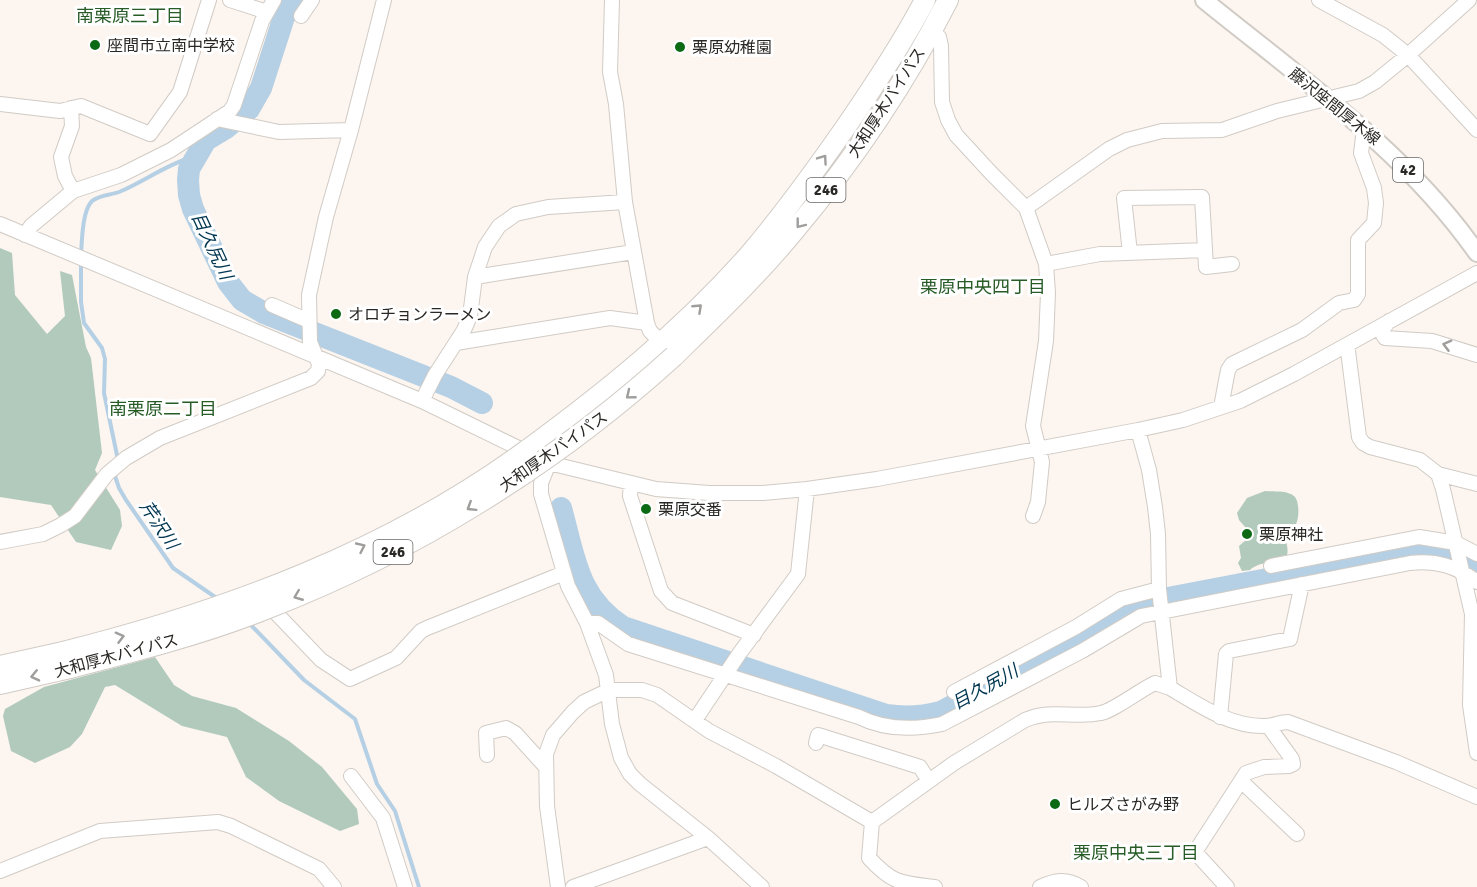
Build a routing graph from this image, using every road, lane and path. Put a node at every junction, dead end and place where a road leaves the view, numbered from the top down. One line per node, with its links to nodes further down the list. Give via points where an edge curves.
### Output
1 (209, 0): 17 (street, via 180,92 150,134 81,106)
2 (232, 0): 11 (street)
3 (312, 0): 12 (street)
4 (384, 0): 20 (street)
5 (612, 0): 23 (street, via 610,72)
6 (925, 0): 42 (highway, 大和厚木バイパス / 246, one-way to 6, via 779,218 857,110)
7 (948, 0): 13 (highway, 大和厚木バイパス / 246)
8 (1204, 0): 15 (main road, 藤沢座間厚木線 / 42)
9 (1319, 0): 14 (street, via 1383,35)
10 (1464, 2): 14 (street)
11 (270, 6): 18 (street, via 234,105)
12 (301, 16)
13 (932, 32): 24 (street, via 939,37 941,46 942,102 948,120 963,142); 42 (highway, 大和厚木バイパス / 246, one-way to 42, via 875,123 794,232 719,313)
14 (1408, 55): 15 (street, via 1359,91); 21 (street)
15 (1327, 99): 19 (main road, 藤沢座間厚木線 / 42); 24 (street, via 1222,130 1162,131 1127,140)
16 (0, 104): 17 (street, via 60,111)
17 (71, 108): 22 (street, via 72,126 61,157 64,176)
18 (220, 120): 20 (street, via 291,132); 22 (street, via 121,175)
19 (1364, 129): 29 (main road, 藤沢座間厚木線 / 42, via 1455,220); 48 (street, via 1361,153 1376,203 1374,223 1358,240 1358,294 1302,330 1232,364)
20 (351, 130): 38 (street, via 309,295)
21 (1477, 130)
22 (73, 191): 26 (street)
23 (625, 202): 28 (street); 34 (street, via 548,207 516,214 499,226 485,247)
24 (1026, 208): 31 (street)
25 (0, 224): 26 (street)
26 (25, 235): 45 (street)
27 (1205, 250): 30 (street); 30 (street, via 1202,196 1124,198); 32 (street, via 1206,267)
28 (633, 252): 34 (street); 39 (street)
29 (1477, 252)
30 (1131, 253): 31 (street)
31 (1046, 264): 50 (street, via 1046,341 1033,426)
32 (1232, 264)
33 (1477, 273): 35 (street)
34 (475, 277): 41 (street, via 470,316)
35 (1424, 302): 37 (street); 40 (street, via 1398,321)
36 (272, 305): 38 (street)
37 (1390, 320): 40 (street, via 1383,335); 46 (street)
38 (309, 323): 45 (street)
39 (647, 323): 41 (street, via 610,318); 42 (street)
40 (1393, 339): 43 (street); 44 (street, one-way to 40, via 1432,341)
41 (456, 343): 47 (street)
42 (663, 349): 70 (highway, 大和厚木バイパス / 246, bridge, via 510,462 381,538 311,571)
43 (1348, 351): 46 (street); 52 (street, via 1363,443 1420,460)
44 (1477, 355)
45 (315, 356): 47 (street); 57 (street, via 318,371 311,378 160,438 107,474 75,516 43,534)
46 (1294, 374): 48 (street)
47 (424, 396): 51 (street)
48 (1221, 407): 49 (street)
49 (1138, 430): 50 (street); 65 (street, via 1155,507)
50 (1039, 448): 55 (street); 56 (street, via 1042,462)
51 (549, 464): 53 (street); 62 (street, via 541,494)
52 (1438, 474): 54 (street); 58 (street)
53 (631, 483): 55 (street, via 709,493); 69 (street, via 630,496 666,598)
54 (1477, 484)
55 (807, 489): 69 (street, via 798,574)
56 (1033, 516)
57 (0, 542)
58 (1457, 546): 59 (street); 60 (street, via 1419,537); 61 (street)
59 (1477, 554)
60 (1271, 566)
61 (1461, 569): 63 (street); 64 (street, via 1428,561); 73 (street, via 1472,614)
62 (564, 573): 67 (street, via 427,628 396,658 350,679 321,660); 68 (street)
63 (1477, 582)
64 (1302, 585): 66 (street); 78 (street, via 1290,639 1226,654)
65 (1159, 590): 66 (street); 77 (street, via 1120,599)
66 (1162, 609): 72 (street, via 1135,618 1082,651 942,724 928,727 898,728 870,723); 75 (street)
67 (275, 612)
68 (587, 623): 72 (street, via 598,623 628,644); 76 (street)
69 (753, 635): 72 (street)
70 (67, 660): 71 (highway, 大和厚木バイパス / 246); 74 (highway, 大和厚木バイパス / 246, one-way to 74)
71 (0, 666)
72 (727, 673): 79 (street)
73 (1474, 683): 82 (street, via 1470,705)
74 (0, 684)
75 (1170, 688): 78 (street); 86 (street, via 1155,683 1104,713 1036,715)
76 (609, 690): 79 (street, via 650,692); 84 (street, via 584,702 564,721 553,735); 91 (street, via 616,741 630,774)
77 (954, 692)
78 (1220, 717): 80 (street, via 1248,726)
79 (695, 720): 89 (street)
80 (1269, 727): 87 (street, via 1293,764 1264,767 1246,773); 88 (street, via 1288,722)
81 (816, 743): 86 (street, via 819,735 920,767)
82 (1476, 744)
83 (487, 755): 84 (street, via 486,733 506,728)
84 (545, 766): 95 (street)
85 (351, 776): 94 (street, via 383,818)
86 (929, 781): 89 (street)
87 (1241, 781): 90 (street); 101 (street, via 1195,852)
88 (1477, 797)
89 (872, 822): 98 (street, via 868,858 885,876)
90 (1297, 834)
91 (708, 838): 96 (street); 97 (street)
92 (0, 871): 93 (street, via 100,831 218,822 319,869)
93 (334, 887)
94 (405, 887)
95 (558, 887)
96 (573, 887)
97 (762, 887)
98 (935, 887)
99 (1040, 887): 100 (street, via 1070,880)
100 (1080, 887)
101 (1227, 887)

